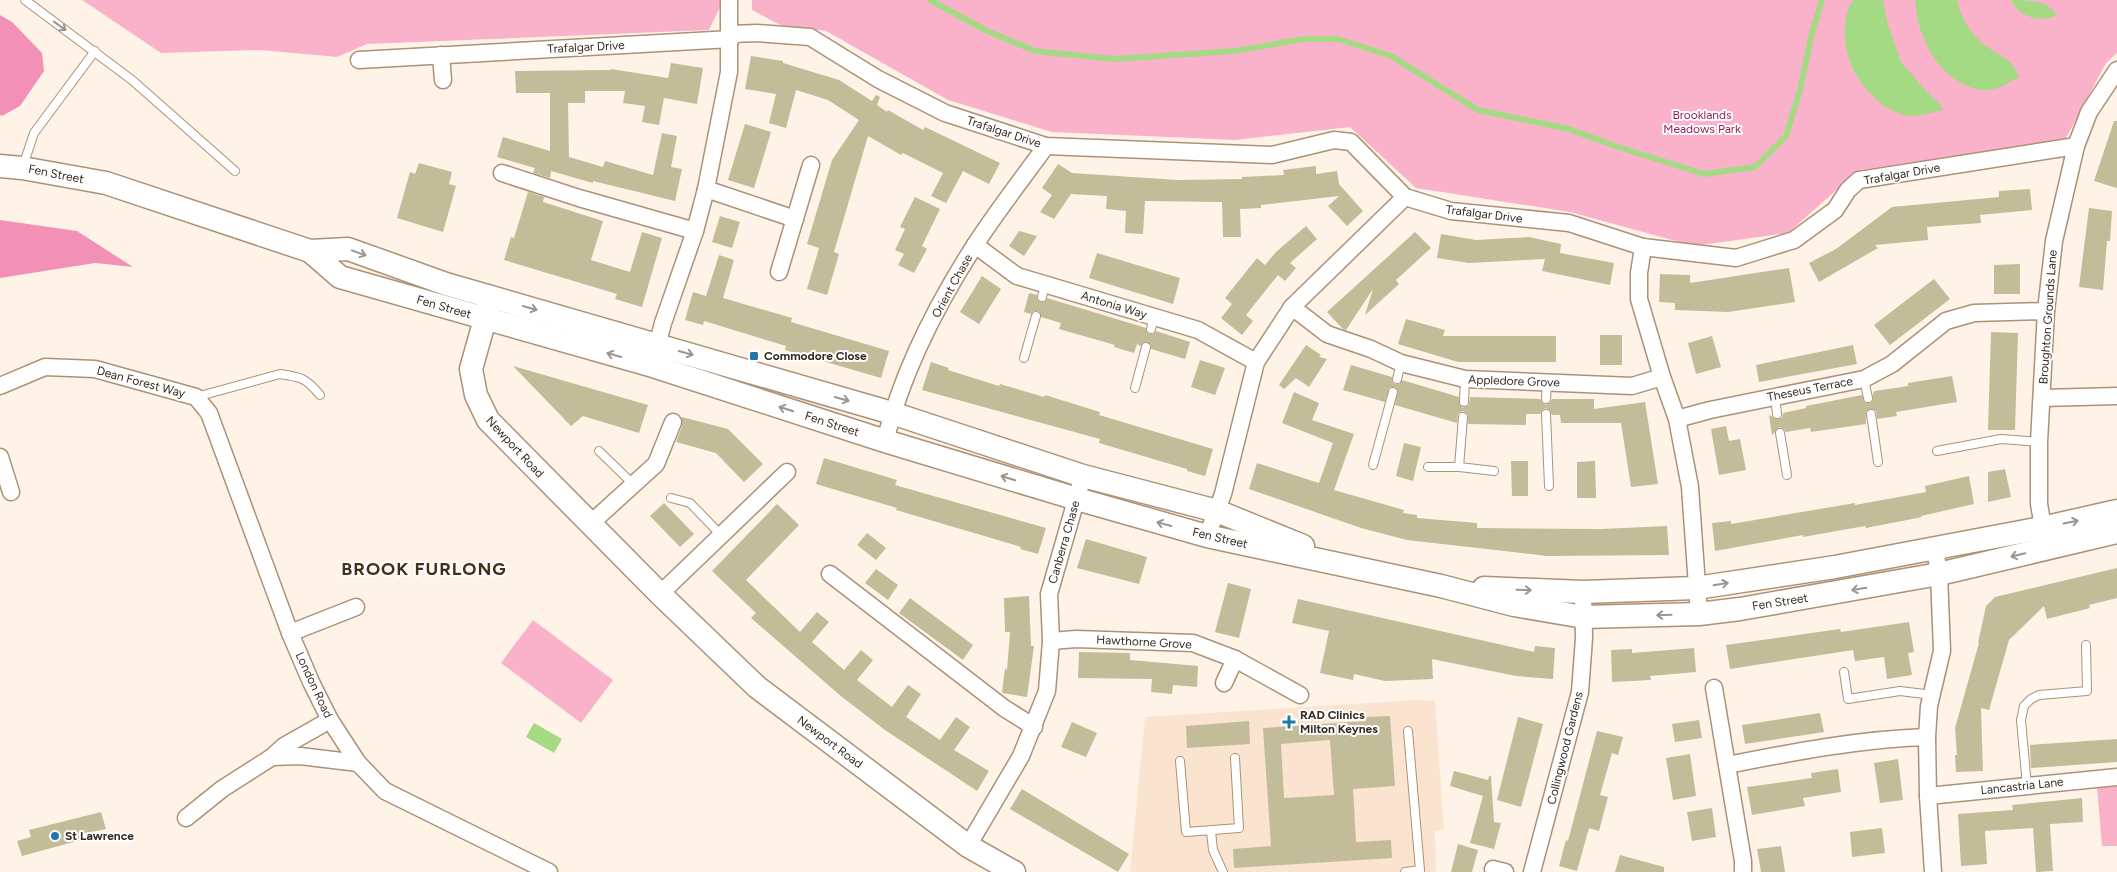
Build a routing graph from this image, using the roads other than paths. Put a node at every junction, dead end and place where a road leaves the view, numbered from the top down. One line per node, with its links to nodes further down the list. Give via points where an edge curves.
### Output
1 (25, 0): 4 (lane, one-way to 4)
2 (729, 0): 3 (street)
3 (731, 37): 5 (street, Trafalgar Drive); 9 (street, Trafalgar Drive, via 757,33 810,37 878,79 946,113); 16 (street, via 729,72)
4 (95, 51): 13 (lane, via 34,133); 14 (lane)
5 (441, 55): 6 (street, Trafalgar Drive); 8 (street)
6 (359, 60)
7 (2115, 76): 10 (street, Broughton Grounds Lane, via 2089,112)
8 (443, 80)
9 (1046, 146): 17 (street, Trafalgar Drive, via 1272,155 1334,140 1351,142); 20 (street, Orient Chase)
10 (2076, 146): 21 (street, Trafalgar Drive, via 1859,180 1835,210 1794,240 1736,258); 26 (street, Broughton Grounds Lane, via 2054,241)
11 (810, 165): 18 (street)
12 (0, 166): 13 (street, Fen Street)
13 (22, 168): 22 (street, Fen Street, via 106,183)
14 (235, 170)
15 (502, 173): 19 (street)
16 (706, 189): 18 (street); 19 (street)
17 (1405, 197): 21 (street, Trafalgar Drive, via 1451,211 1569,224); 25 (street)
18 (795, 219): 23 (street)
19 (695, 231): 30 (street)
20 (975, 245): 32 (street, Antonia Way, via 1017,276 1043,290 1153,323 1198,330); 48 (street, Orient Chase, via 934,317)
21 (1643, 247): 33 (street, via 1639,299)
22 (310, 251): 24 (street, Fen Street, one-way to 24, via 348,249 446,284); 28 (street, Fen Street, via 340,277)
23 (780, 272)
24 (492, 296): 28 (street, Newport Road); 30 (street, Fen Street, one-way to 30)
25 (1292, 307): 32 (street); 34 (street, Appledore Grove, via 1327,334 1372,349 1399,371)
26 (2046, 311): 35 (street, Theseus Terrace, via 1974,313 1946,321 1892,364); 45 (street, Broughton Grounds Lane)
27 (1036, 316): 31 (lane)
28 (485, 319): 30 (street, Fen Street, one-way to 28); 76 (street, Newport Road, via 471,369 476,395 488,420)
29 (1146, 347): 38 (lane)
30 (655, 355): 48 (street, Fen Street, one-way to 48); 56 (street, Fen Street, one-way to 30)
31 (1024, 358)
32 (1256, 362): 74 (street)
33 (1662, 377): 36 (street, Appledore Grove, via 1632,386); 53 (street)
34 (1465, 379): 36 (street, Appledore Grove); 47 (lane)
35 (1864, 379): 41 (street, Theseus Terrace); 44 (lane)
36 (1547, 382): 46 (lane)
37 (0, 386): 43 (street, Dean Forest Way, via 45,367 95,369)
38 (1135, 388)
39 (1393, 392): 62 (lane)
40 (320, 394): 43 (lane, via 309,382 280,374)
41 (1775, 396): 50 (lane); 53 (street, Theseus Terrace)
42 (2117, 396): 45 (street)
43 (196, 397): 92 (street, London Road, via 209,413)
44 (1868, 398)
45 (2043, 398): 57 (street, Broughton Grounds Lane)
46 (1546, 399)
47 (1464, 402)
48 (892, 413): 56 (street, Orient Chase); 68 (street, Fen Street)
49 (1546, 414): 70 (lane)
50 (1777, 414)
51 (1871, 414): 61 (lane)
52 (1463, 417): 64 (lane)
53 (1677, 419): 86 (street, via 1690,487)
54 (673, 422): 69 (street, via 656,464)
55 (1780, 433): 67 (lane)
56 (885, 441): 73 (street, Fen Street, one-way to 56)
57 (2039, 442): 59 (lane, via 2001,439); 80 (street, Broughton Grounds Lane, via 2039,504)
58 (599, 451): 69 (lane)
59 (1938, 451)
60 (0, 457): 71 (street)
61 (1878, 462)
62 (1373, 465)
63 (1428, 467): 64 (lane)
64 (1458, 467): 65 (lane)
65 (1494, 471)
66 (787, 472): 78 (street)
67 (1787, 474)
68 (1083, 476): 73 (street, Canberra Chase); 74 (street, Fen Street)
69 (633, 484): 76 (street)
70 (1549, 486)
71 (11, 492)
72 (671, 498): 78 (lane, via 690,503)
73 (1077, 499): 79 (street, Fen Street, one-way to 73); 93 (street, Canberra Chase, via 1049,594)
74 (1217, 511): 79 (street); 82 (street, Fen Street)
75 (2117, 512): 80 (street, Fen Street, one-way to 75)
76 (590, 524): 88 (street, Newport Road)
77 (2117, 532): 80 (street, Fen Street)
78 (721, 535): 88 (street)
79 (1208, 536): 82 (street, Fen Street)
80 (2045, 538): 81 (street, Fen Street); 84 (street, Fen Street, one-way to 84)
81 (1934, 549): 84 (street); 86 (street, Fen Street, one-way to 81)
82 (1365, 570): 85 (street, Fen Street)
83 (830, 574): 102 (street, via 1004,708)
84 (1940, 574): 90 (street, Fen Street, one-way to 90); 100 (street, via 1942,651)
85 (1441, 586): 87 (street, Fen Street, one-way to 87); 91 (street, Fen Street, via 1514,606)
86 (1696, 588): 87 (street, Fen Street); 90 (street)
87 (1583, 592): 91 (street, Collingwood Gardens)
88 (660, 594): 115 (street, Newport Road, via 757,687)
89 (356, 607): 92 (street)
90 (1699, 614): 91 (street, Fen Street, one-way to 91)
91 (1584, 617): 120 (street, Collingwood Gardens, via 1580,692)
92 (290, 634): 101 (street, London Road)
93 (1051, 641): 95 (street, Hawthorne Grove, via 1094,639 1193,643); 102 (street, Canberra Chase, via 1047,691)
94 (2086, 645): 111 (lane, via 2087,691 2039,695 2024,706 2021,720)
95 (1234, 659): 97 (street); 99 (street, Hawthorne Grove)
96 (1844, 672): 100 (lane, via 1848,699 1900,691)
97 (1224, 683)
98 (1714, 688): 109 (street)
99 (1300, 694)
100 (1932, 695): 104 (street)
101 (330, 720): 105 (street, via 284,746); 108 (street, London Road)
102 (1034, 727): 115 (street, Canberra Chase)
103 (1408, 731): 119 (lane, via 1420,870)
104 (1927, 737): 109 (street, via 1896,738); 112 (street)
105 (272, 757): 108 (street, via 300,756); 113 (street)
106 (1235, 758): 114 (lane, via 1239,828)
107 (1180, 761): 114 (lane, via 1186,832)
108 (358, 763): 116 (street, London Road, via 386,791)
109 (1728, 765): 121 (street)
110 (2117, 777): 111 (street, Lancastria Lane)
111 (2026, 786): 112 (street, Lancastria Lane)
112 (1928, 796): 122 (street)
113 (186, 818)
114 (1211, 831): 118 (lane, via 1213,850)
115 (968, 846): 117 (street, Newport Road)
116 (549, 872)
117 (1014, 872)
118 (1223, 872)
119 (1405, 872)
120 (1532, 872)
121 (1743, 872)
122 (1933, 872)

